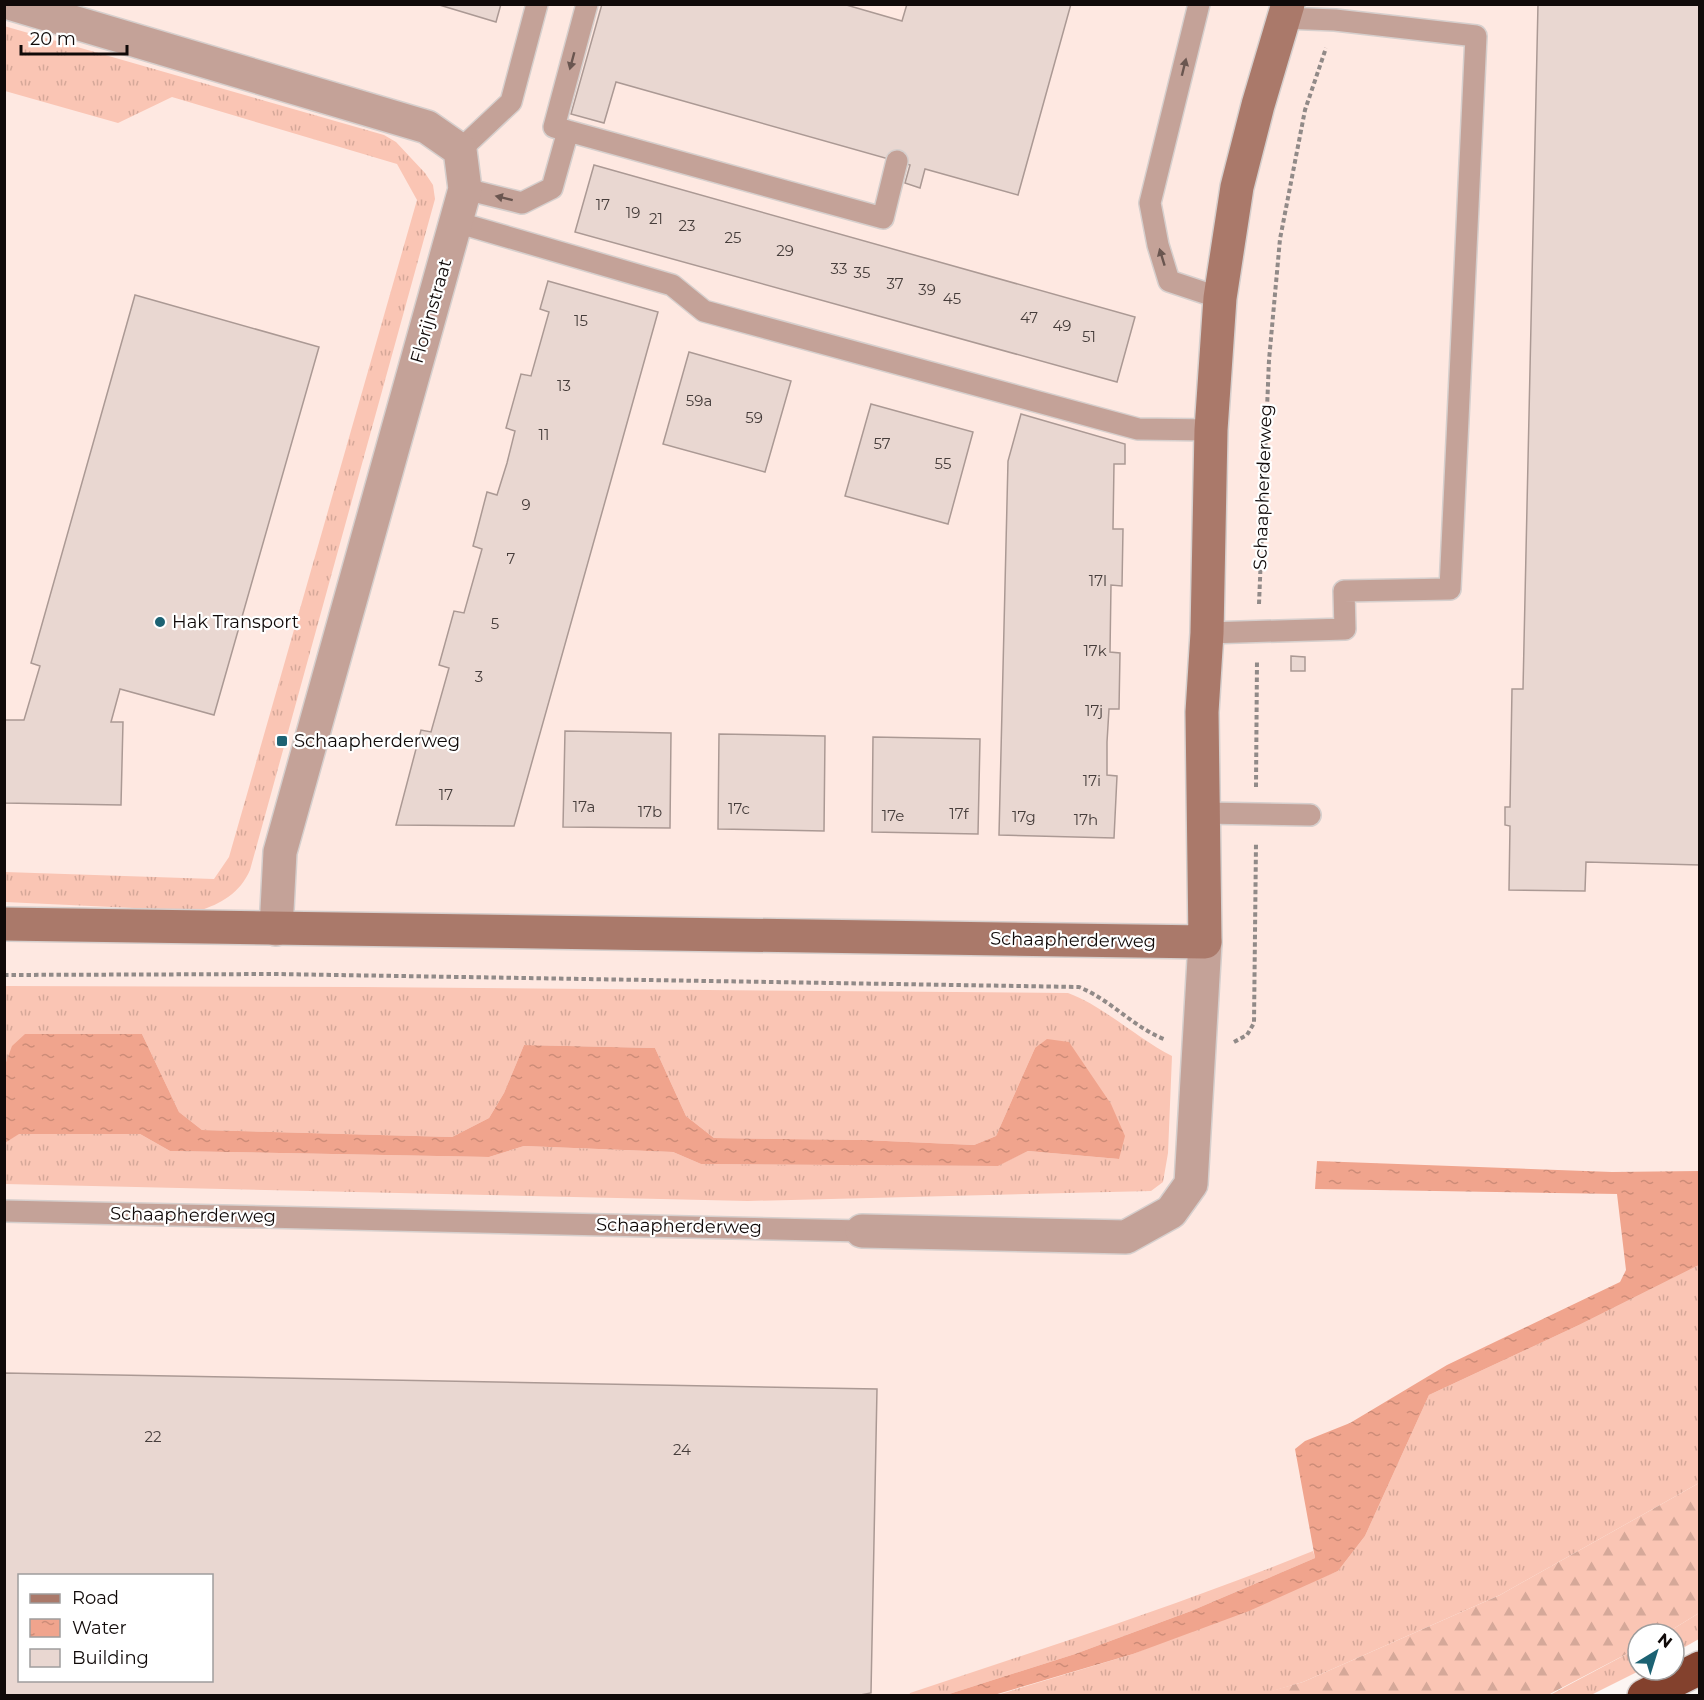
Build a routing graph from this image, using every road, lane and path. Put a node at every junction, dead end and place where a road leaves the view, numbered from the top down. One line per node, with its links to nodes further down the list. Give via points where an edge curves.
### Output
1 (12, 4): 8 (street, via 427,127)
2 (537, 4): 8 (lane, via 510,102)
3 (588, 4): 7 (lane, one-way to 7, via 554,127)
4 (1199, 4): 12 (lane, one-way to 4, via 1169,281 1150,203)
5 (1285, 11): 6 (lane); 12 (street, Schaapherderweg, via 1237,188)
6 (1335, 20): 14 (path, Schaapherderweg, via 1305,110 1280,238 1269,360); 14 (lane, via 1476,36 1450,589 1344,591 1345,629)
7 (568, 131): 9 (lane, via 883,218); 10 (lane, one-way to 10, via 552,188 522,203)
8 (460, 150): 10 (street, Florijnstraat)
9 (897, 162)
10 (465, 189): 11 (street, Florijnstraat)
11 (456, 222): 13 (lane, via 672,285 704,311 1138,429); 20 (street, Florijnstraat, via 280,852)
12 (1220, 298): 13 (street, Schaapherderweg)
13 (1211, 430): 15 (street, Schaapherderweg)
14 (1258, 632): 15 (lane); 17 (path, Schaapherderweg)
15 (1207, 633): 16 (street, Schaapherderweg, via 1202,712)
16 (1203, 813): 17 (lane); 21 (street, Schaapherderweg)
17 (1256, 813): 18 (lane); 23 (path, Schaapherderweg, via 1254,1023 1247,1035 1234,1042)
18 (1310, 814)
19 (4, 924): 20 (street, Schaapherderweg)
20 (276, 929): 21 (street, Schaapherderweg)
21 (1205, 942): 23 (street, Schaapherderweg)
22 (4, 975): 23 (path, Schaapherderweg, via 276,974 1079,987 1097,994 1152,1034 1166,1040)
23 (1199, 1042): 25 (street, Schaapherderweg, via 1191,1184 1171,1212 1126,1237)
24 (4, 1211): 25 (lane, Schaapherderweg)
25 (862, 1231)
26 (1700, 1668): 27 (highway)
27 (1644, 1695)

